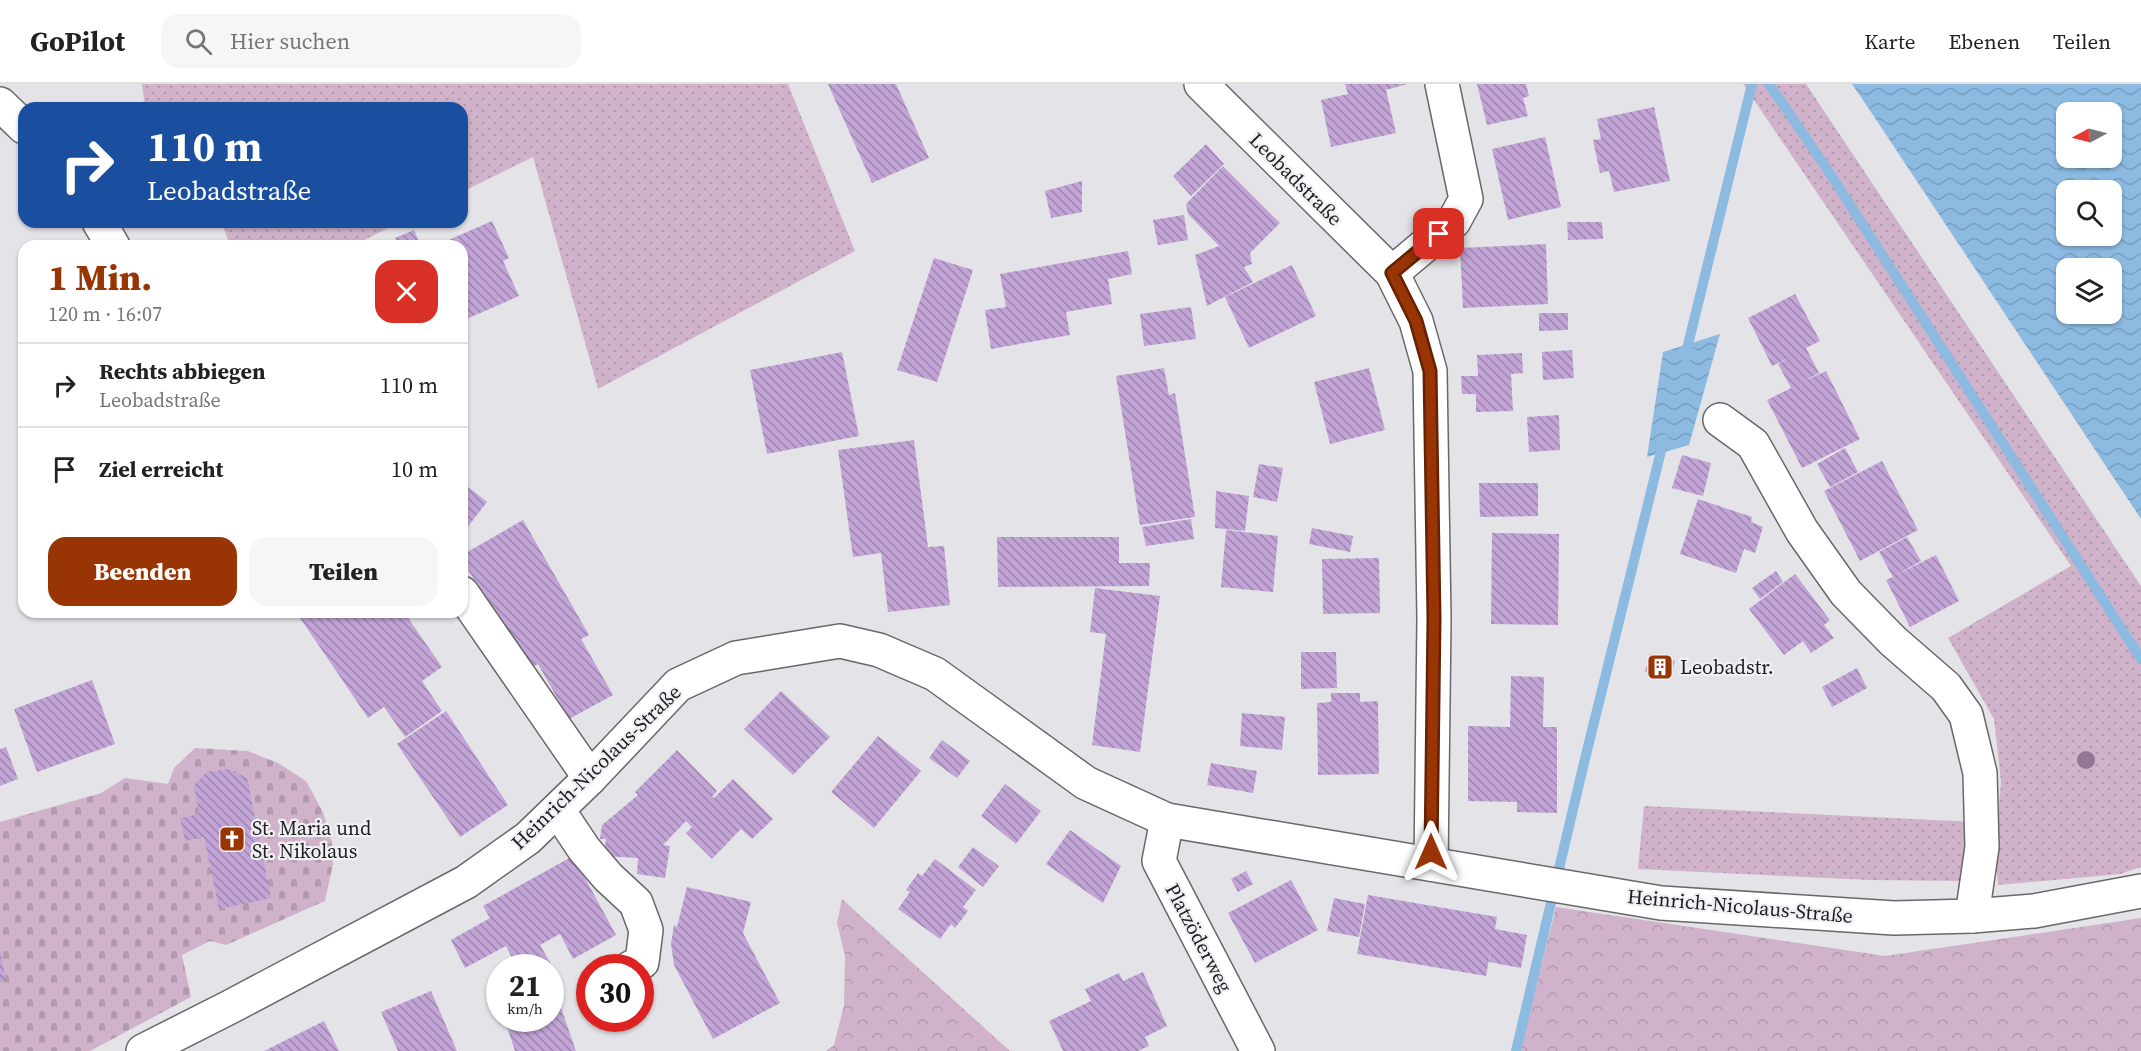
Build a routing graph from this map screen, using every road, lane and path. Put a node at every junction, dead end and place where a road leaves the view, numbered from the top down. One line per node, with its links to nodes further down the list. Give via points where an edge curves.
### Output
1 (1201, 84): 5 (street, Leobadstraße)
2 (1442, 84): 5 (street, via 1466,199 1454,221)
3 (0, 104): 4 (street)
4 (18, 121)
5 (1392, 273): 11 (street, Leobadstraße, via 1416,321 1430,371 1434,618)
6 (1720, 420): 13 (street, via 1753,444 1802,531 1846,593 1946,687 1966,715 1980,773 1982,847)
7 (468, 603): 8 (street)
8 (590, 778): 9 (street, Heinrich-Nicolaus-Straße); 10 (street, Heinrich-Nicolaus-Straße, via 678,685 736,658 840,641 879,650 935,674 1086,783)
9 (558, 810): 14 (street, via 584,849 636,903 646,930); 15 (street, Heinrich-Nicolaus-Straße, via 528,838 466,882)
10 (1167, 820): 11 (street, Heinrich-Nicolaus-Straße); 16 (street, Platzöderweg, via 1159,861)
11 (1431, 864): 13 (street, Heinrich-Nicolaus-Straße, via 1661,903 1894,918)
12 (2141, 891): 13 (street, Heinrich-Nicolaus-Straße, via 2034,911)
13 (1972, 916)
14 (643, 954)
15 (143, 1051)
16 (1258, 1051)

